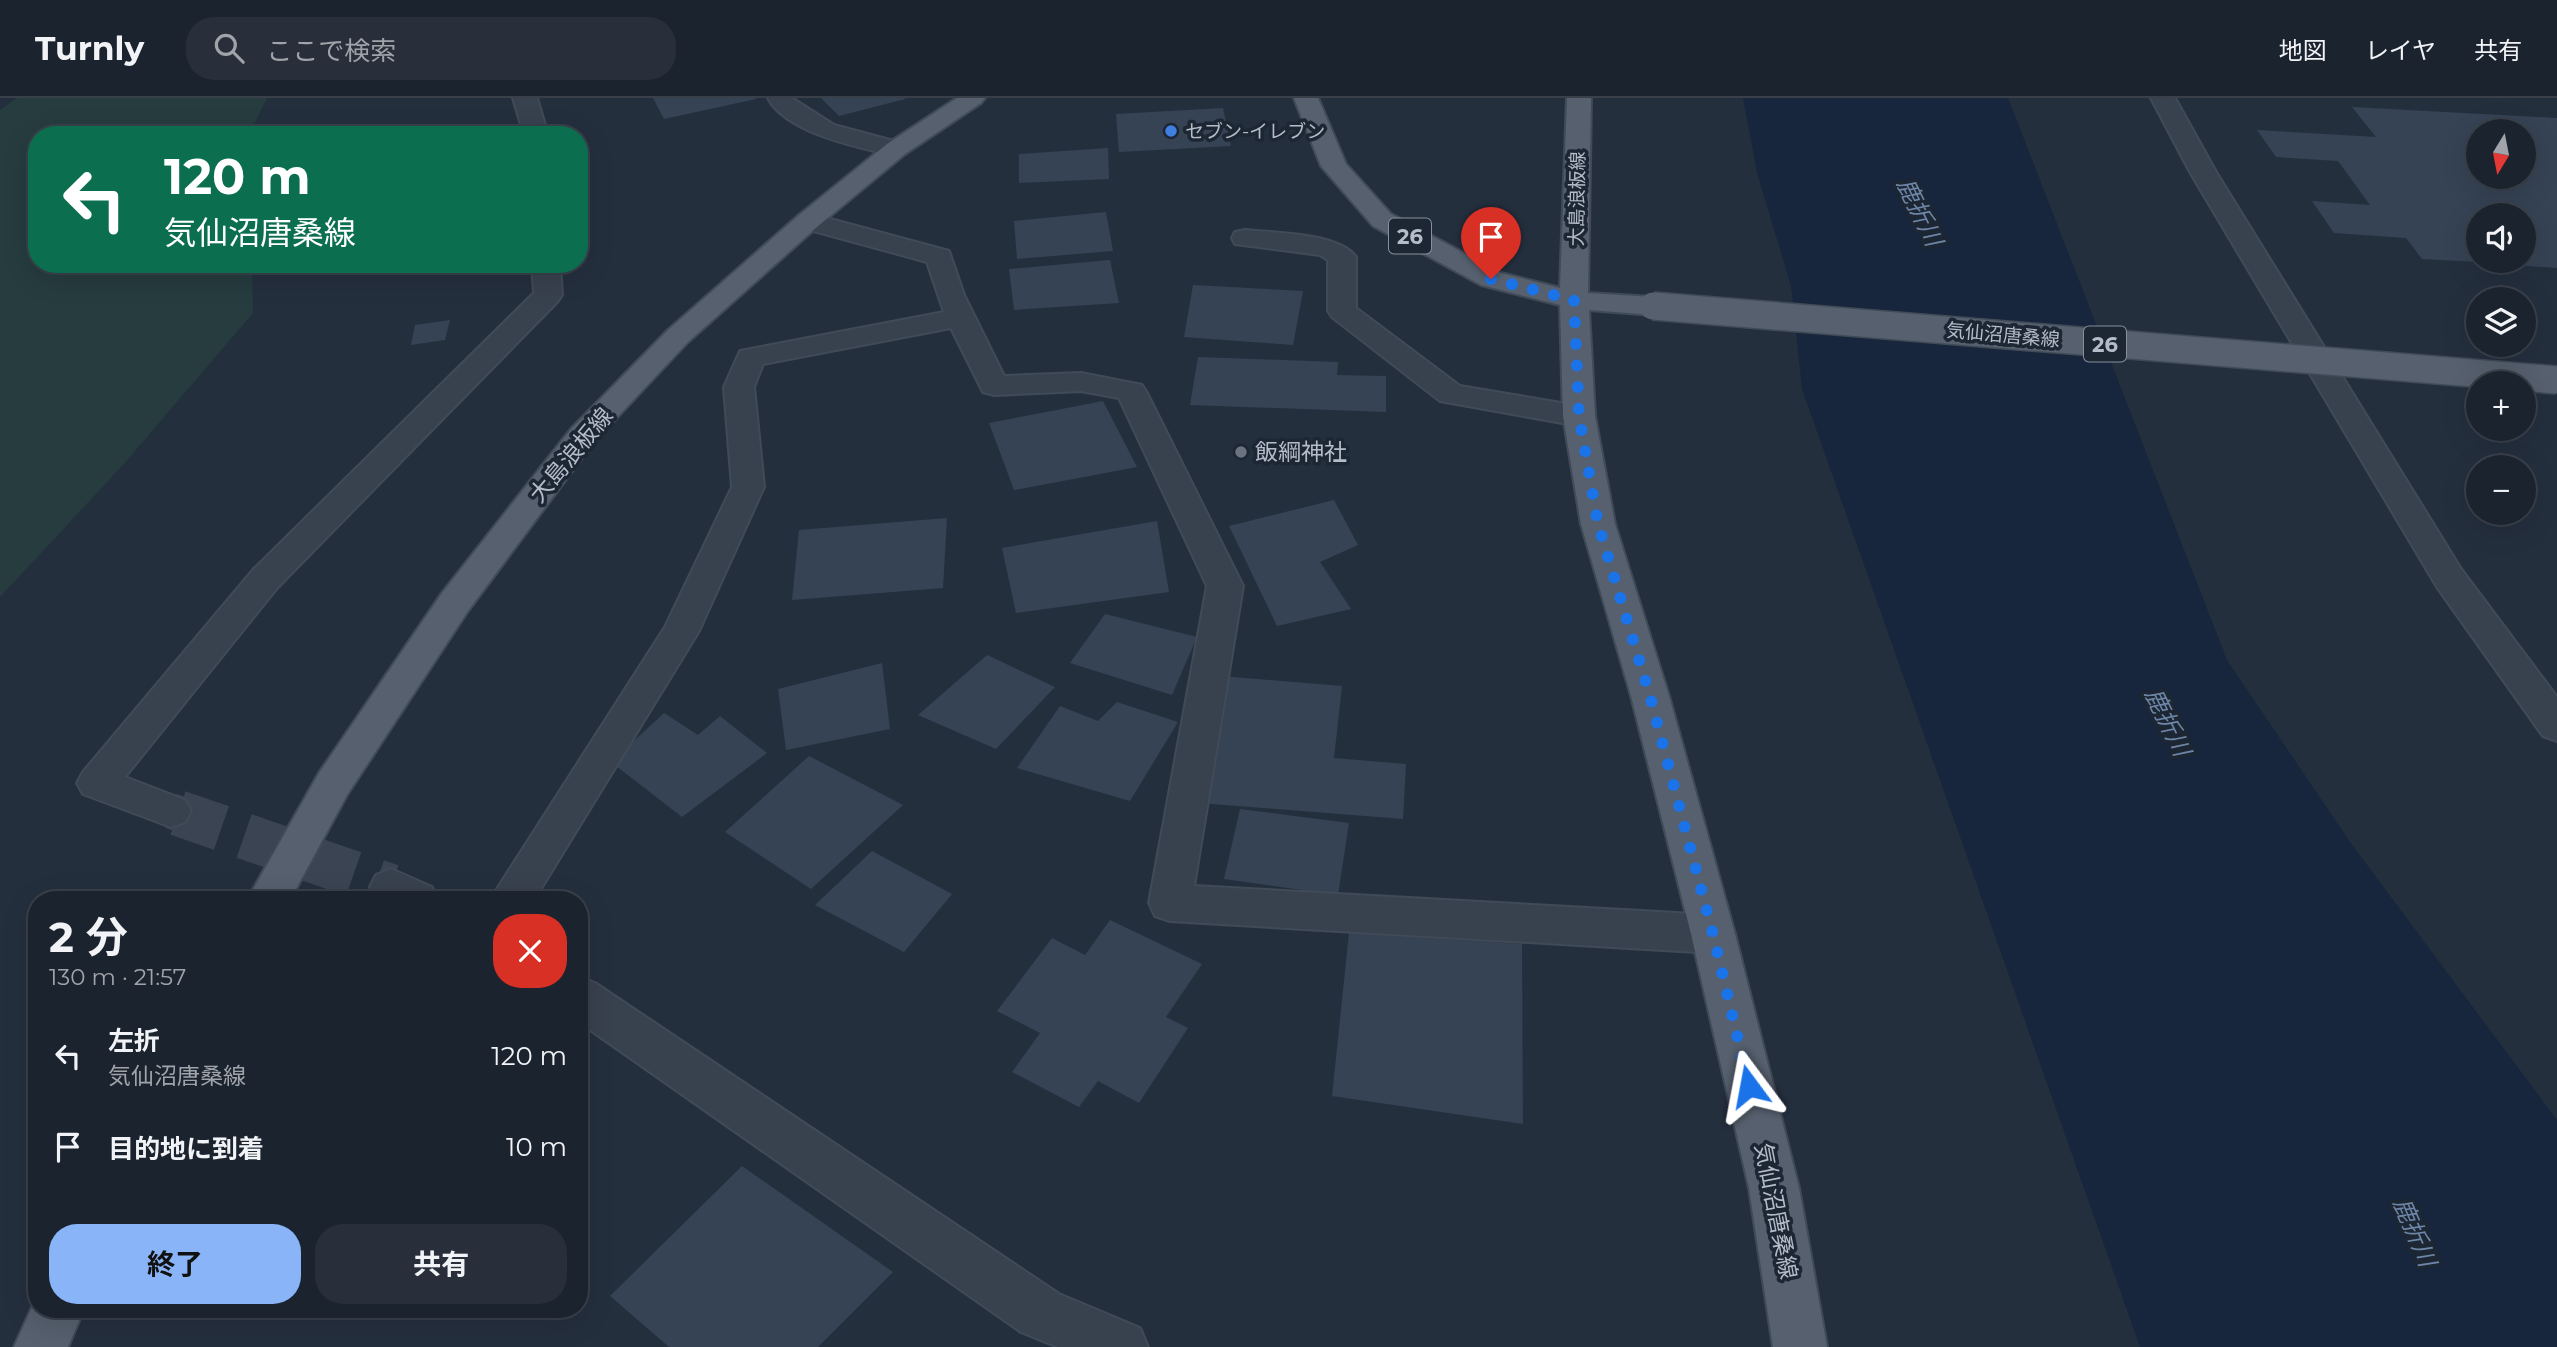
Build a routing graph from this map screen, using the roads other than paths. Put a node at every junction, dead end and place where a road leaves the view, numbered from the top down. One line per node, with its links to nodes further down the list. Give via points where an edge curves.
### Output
1 (525, 98): 7 (street)
2 (780, 98): 8 (street, via 825,130)
3 (974, 98): 8 (main road, 大島浪板線)
4 (1306, 98): 12 (main road, 気仙沼唐桑線 / 26, via 1334,166 1382,220 1491,279)
5 (1579, 98): 12 (main road, 大島浪板線)
6 (2163, 98): 16 (street, via 2203,172 2449,578)
7 (533, 126)
8 (896, 149): 9 (main road, 大島浪板線)
9 (808, 221): 13 (street, via 940,257); 18 (main road, 大島浪板線, via 678,336 583,436 455,602 333,784)
10 (1245, 238): 15 (street, via 1326,247 1342,257 1342,311 1451,394)
11 (547, 273): 17 (street, via 548,295 265,579 97,783)
12 (1574, 300): 14 (main road, 気仙沼唐桑線 / 26, bridge); 15 (main road, 気仙沼唐桑線)
13 (961, 317): 19 (street, via 751,357 739,387 748,487 681,631); 20 (street, via 994,386 1081,382 1131,391 1225,586 1170,903)
14 (2557, 380)
15 (1579, 416): 20 (main road, 気仙沼唐桑線, via 1598,524 1650,696)
16 (2551, 709)
17 (171, 811)
18 (273, 891)
19 (517, 891)
20 (1713, 934): 25 (main road, 気仙沼唐桑線, via 1774,1188)
21 (588, 1003): 24 (street, via 1040,1313)
22 (54, 1318): 23 (main road)
23 (41, 1347)
24 (1121, 1347)
25 (1800, 1347)

